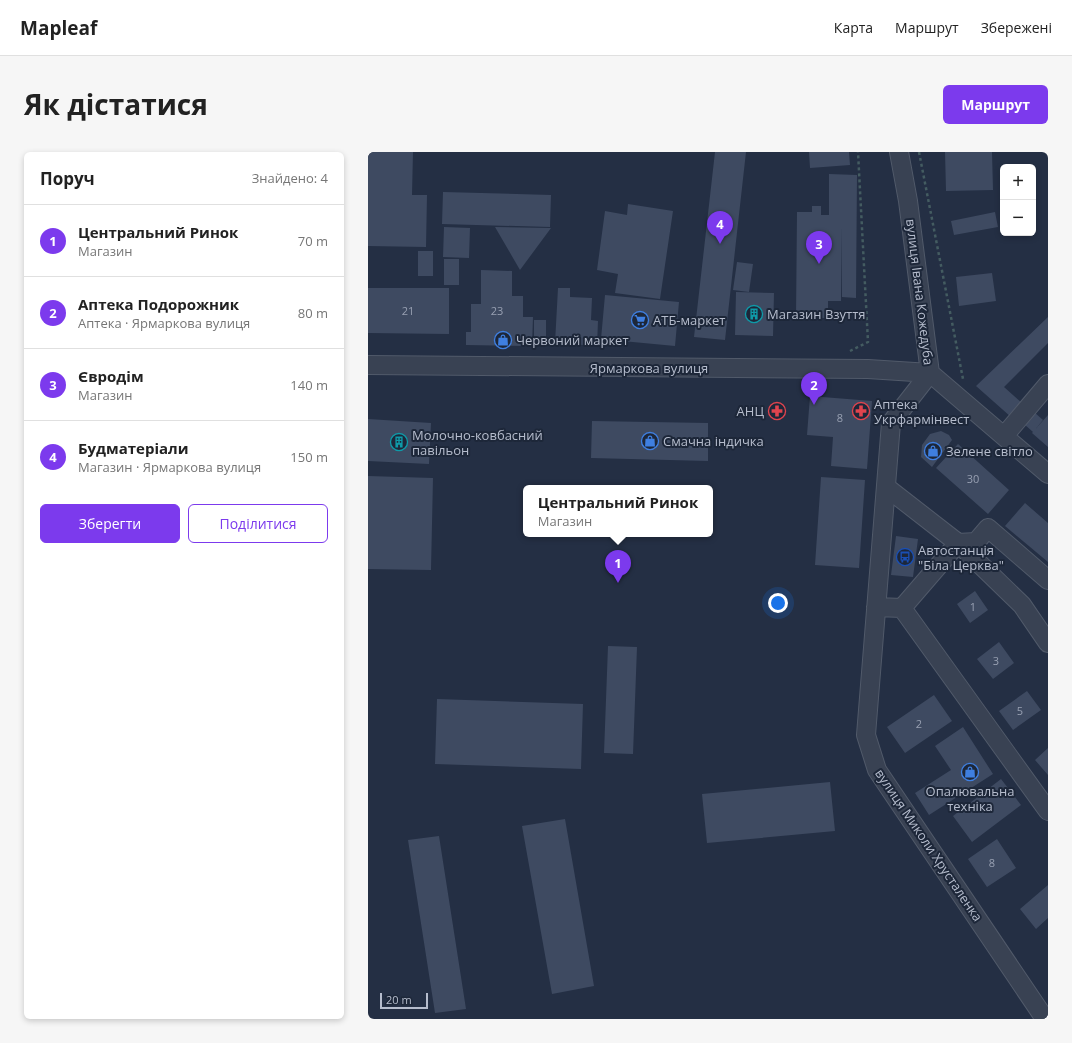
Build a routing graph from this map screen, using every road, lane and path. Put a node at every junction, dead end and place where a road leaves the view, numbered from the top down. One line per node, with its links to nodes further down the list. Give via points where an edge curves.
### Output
1 (858, 152): 4 (path, via 868,342)
2 (899, 152): 6 (street, вулиця Івана Кожедуба, via 908,201)
3 (919, 152): 7 (path)
4 (845, 354)
5 (368, 366): 6 (street, Ярмаркова вулиця, via 868,369)
6 (930, 373): 9 (street, вулиця Івана Кожедуба); 11 (street, вулиця Миколи Хрусталенка, via 891,423)
7 (963, 383)
8 (1048, 384): 9 (street)
9 (1004, 436): 10 (street, вулиця Івана Кожедуба)
10 (1048, 474)
11 (886, 488): 12 (street); 14 (street, вулиця Миколи Хрусталенка)
12 (958, 543): 13 (street, via 976,542 988,528); 15 (street); 16 (street, via 1022,605)
13 (1048, 580)
14 (876, 607): 15 (street); 18 (street, вулиця Миколи Хрусталенка, via 866,735 877,770)
15 (902, 608): 17 (street)
16 (1048, 643)
17 (1048, 811)
18 (1045, 1019)

